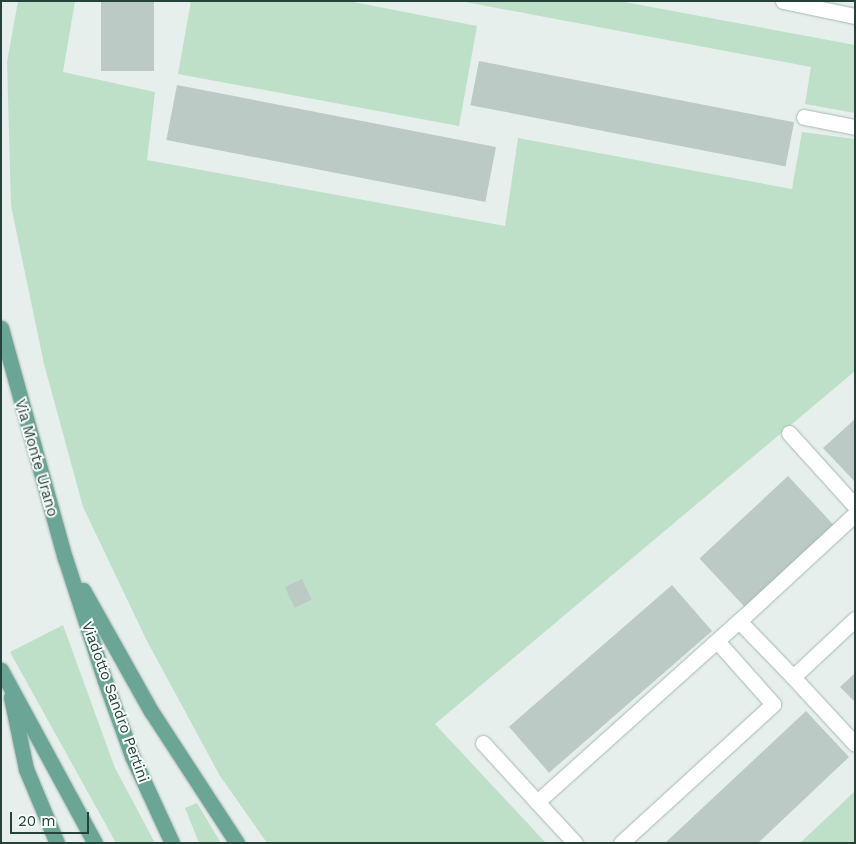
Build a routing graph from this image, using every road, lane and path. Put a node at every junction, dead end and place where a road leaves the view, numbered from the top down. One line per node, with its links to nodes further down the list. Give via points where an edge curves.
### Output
1 (783, 1): 2 (street)
2 (855, 16)
3 (804, 117): 4 (street)
4 (855, 127)
5 (1, 328): 8 (main road, Via Monte Urano)
6 (789, 433): 7 (street)
7 (853, 516): 10 (street)
8 (65, 558): 20 (main road, Viadotto Sandro Pertini, via 117,717); 21 (main road, via 129,675)
9 (855, 619): 13 (street)
10 (739, 621): 11 (street); 13 (street)
11 (717, 641): 17 (street); 23 (street, via 773,704)
12 (1, 670): 14 (main road)
13 (793, 677): 16 (street)
14 (9, 686): 18 (main road, via 24,763); 19 (main road)
15 (483, 742): 17 (street)
16 (855, 744)
17 (537, 802): 22 (street)
18 (57, 843)
19 (95, 843)
20 (172, 843)
21 (237, 843)
22 (575, 843)
23 (621, 843)

